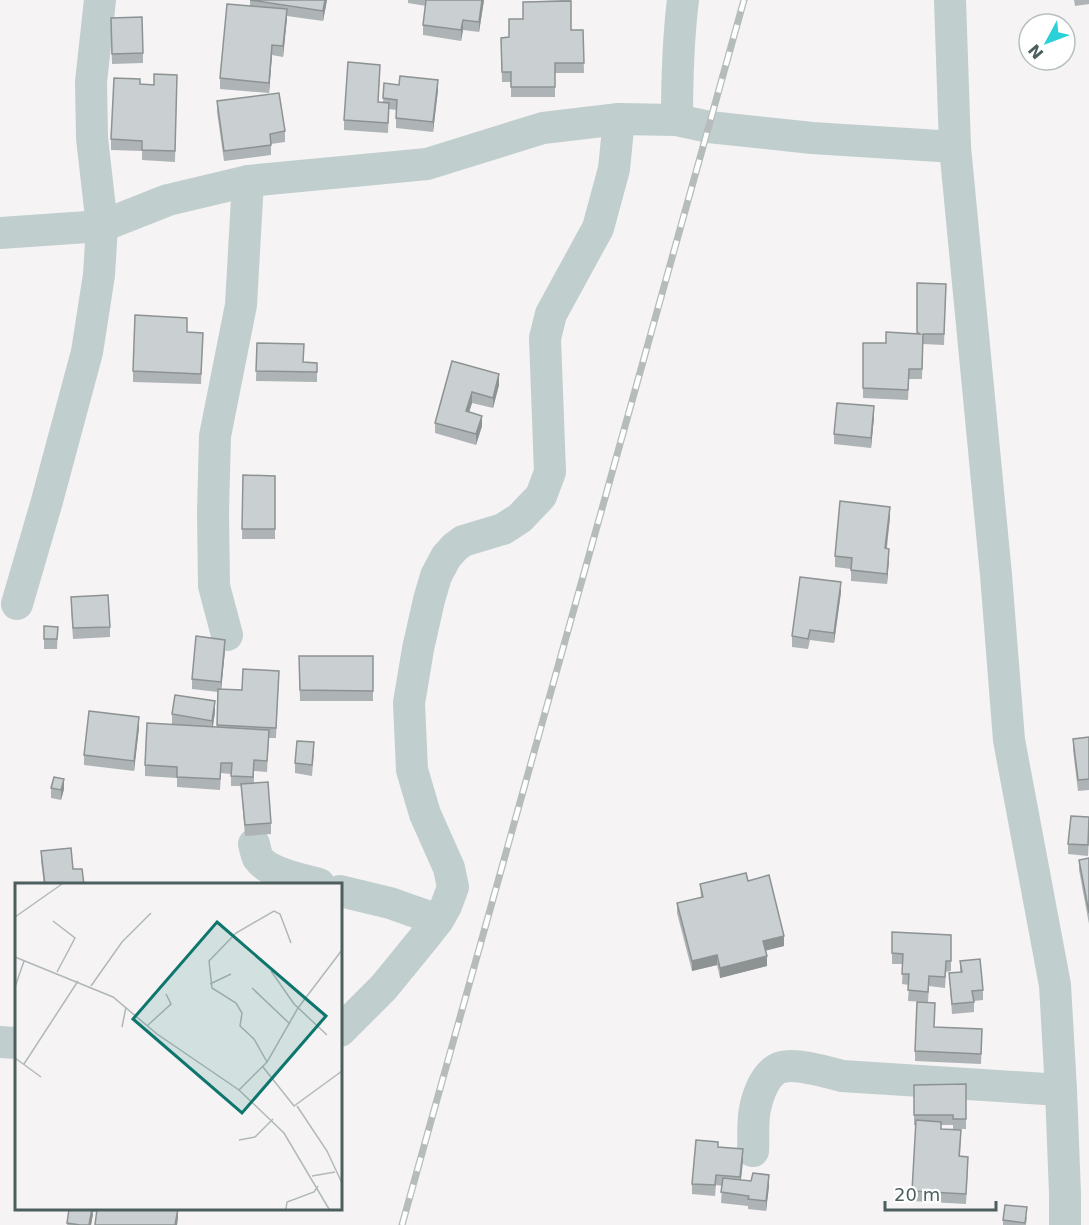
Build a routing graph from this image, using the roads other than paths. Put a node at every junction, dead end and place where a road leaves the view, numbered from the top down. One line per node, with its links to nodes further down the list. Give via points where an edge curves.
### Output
1 (100, 0): 8 (street, via 91,82 92,138)
2 (683, 0): 5 (street, via 676,73)
3 (950, 0): 6 (street)
4 (620, 119): 5 (street); 7 (street, via 543,128 427,164); 15 (street, via 614,169 598,228 551,314 545,338 550,471 541,496 503,529 463,541 446,557 434,584 418,649 409,703 412,770 453,887)
5 (677, 120): 6 (street, via 812,138)
6 (955, 147): 19 (street, via 1009,740 1055,985)
7 (248, 181): 8 (street, via 168,200); 11 (street, via 241,305 215,436 214,586)
8 (102, 226): 9 (street); 10 (street, via 87,352)
9 (0, 233)
10 (17, 604)
11 (227, 635)
12 (254, 844): 13 (street, via 264,865)
13 (313, 883)
14 (342, 891): 15 (street)
15 (438, 920): 16 (street, via 384,987)
16 (342, 1029)
17 (0, 1042): 18 (street)
18 (15, 1043)
19 (1061, 1090): 20 (street, via 842,1076 783,1066 767,1077 754,1110); 21 (street)
20 (753, 1151)
21 (1065, 1225)

